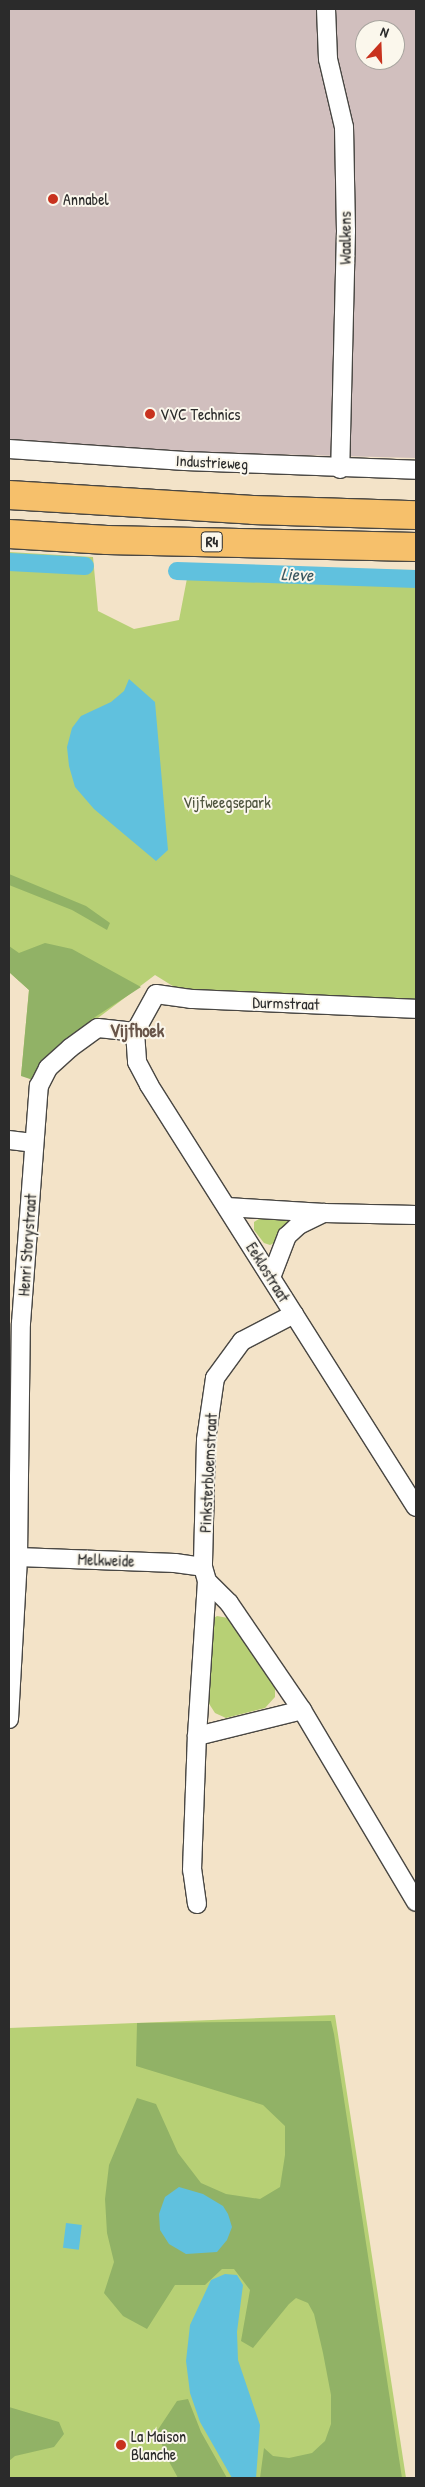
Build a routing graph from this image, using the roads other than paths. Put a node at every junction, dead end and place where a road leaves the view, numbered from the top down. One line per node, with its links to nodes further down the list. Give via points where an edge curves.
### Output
1 (326, 9): 3 (street, Waalkens, via 328,59 344,127 346,231)
2 (9, 449): 3 (street, Industrieweg)
3 (340, 469): 4 (street, Industrieweg)
4 (416, 470)
5 (9, 495): 6 (highway, R4, via 254,510)
6 (416, 514)
7 (9, 534): 8 (highway, R4, via 107,540)
8 (416, 547)
9 (416, 1009): 10 (street, Durmstraat, via 190,999 156,994)
10 (135, 1032): 12 (street, Henri Storystraat, via 98,1028 48,1068 39,1086); 13 (street, Eeklostraat, via 137,1062)
11 (9, 1140): 12 (street)
12 (34, 1142): 18 (street, Henri Storystraat)
13 (227, 1207): 14 (street); 16 (street, Eeklostraat)
14 (324, 1213): 15 (street); 16 (street, via 299,1225 287,1236)
15 (416, 1215)
16 (272, 1275): 17 (street, Eeklostraat)
17 (294, 1314): 19 (street, Eeklostraat); 21 (street, Pinksterbloemstraat, via 242,1341 215,1378 206,1440)
18 (15, 1326): 20 (street, Henri Storystraat)
19 (416, 1507)
20 (14, 1560): 21 (street, Melkweide, via 175,1563); 23 (street, Henri Storystraat)
21 (205, 1574): 22 (street, via 229,1603); 24 (street, Pinksterbloemstraat)
22 (302, 1710): 24 (street); 25 (street)
23 (9, 1719)
24 (197, 1736): 26 (street, Pinksterbloemstraat, via 192,1870)
25 (416, 1902)
26 (196, 1904)

